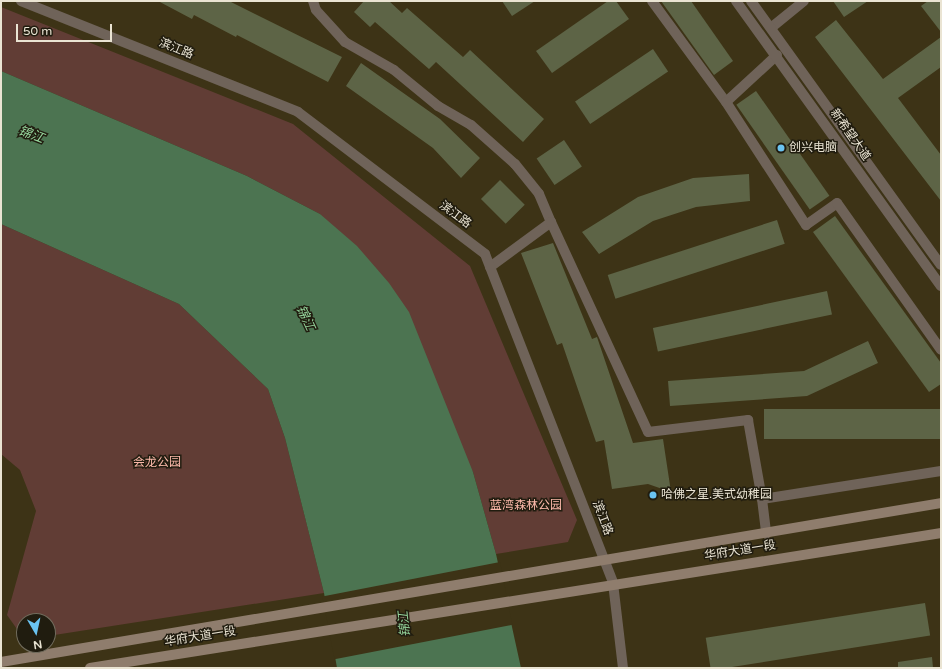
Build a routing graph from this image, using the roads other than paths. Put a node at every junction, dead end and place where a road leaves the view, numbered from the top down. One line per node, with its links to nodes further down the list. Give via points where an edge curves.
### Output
1 (21, 1): 12 (street, 滨江路, via 298,112 485,254)
2 (313, 1): 10 (street, via 316,10 345,42 394,70 438,106 470,125 515,164 539,194)
3 (652, 1): 9 (street)
4 (736, 1): 8 (street, 新希望大道)
5 (751, 1): 7 (street)
6 (804, 1): 7 (street)
7 (772, 27): 11 (street)
8 (777, 55): 9 (street); 13 (street, 新希望大道)
9 (726, 102): 14 (street, via 806,225 837,203)
10 (551, 222): 12 (street); 16 (street, via 648,432 748,420)
11 (941, 265)
12 (490, 267): 20 (street, 滨江路)
13 (941, 286)
14 (941, 350)
15 (941, 471): 16 (street)
16 (762, 498): 19 (street)
17 (941, 503): 19 (main road)
18 (941, 533): 21 (main road, 华府大道一段)
19 (766, 534): 20 (main road)
20 (604, 560): 21 (street, 滨江路); 22 (main road, via 534,574)
21 (612, 583): 23 (main road, 华府大道一段); 24 (street, 滨江路)
22 (1, 662)
23 (90, 668)
24 (623, 668)

